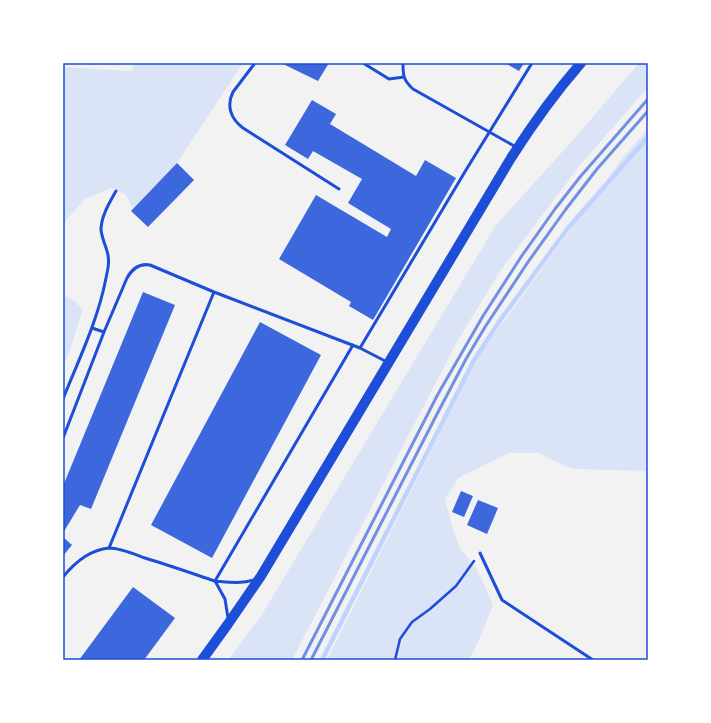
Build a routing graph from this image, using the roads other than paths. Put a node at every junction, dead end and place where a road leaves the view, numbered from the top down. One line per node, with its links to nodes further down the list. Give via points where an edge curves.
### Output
1 (255, 63): 9 (lane, via 231,96 230,109 233,119)
2 (363, 63): 6 (lane, via 389,79)
3 (403, 63): 6 (lane)
4 (532, 63): 7 (lane)
5 (581, 63): 8 (main road, via 551,99)
6 (404, 77): 7 (lane, via 413,89)
7 (489, 132): 8 (lane); 15 (lane)
8 (518, 148): 16 (main road)
9 (339, 189)
10 (116, 191): 12 (lane, via 102,226 109,266)
11 (214, 292): 13 (lane, via 150,265 139,265 127,278); 14 (lane); 19 (lane)
12 (92, 328): 13 (lane); 17 (lane)
13 (104, 332): 18 (lane)
14 (353, 345): 15 (lane); 23 (lane)
15 (360, 348): 16 (lane)
16 (389, 362): 22 (main road)
17 (63, 398)
18 (63, 438)
19 (109, 548): 21 (lane, via 84,556); 23 (lane, via 129,552)
20 (480, 553): 26 (lane, via 502,600)
21 (63, 577)
22 (258, 579): 23 (lane, via 242,582); 24 (main road)
23 (215, 581): 24 (lane, via 224,599)
24 (228, 624): 25 (main road)
25 (202, 660)
26 (594, 660)

